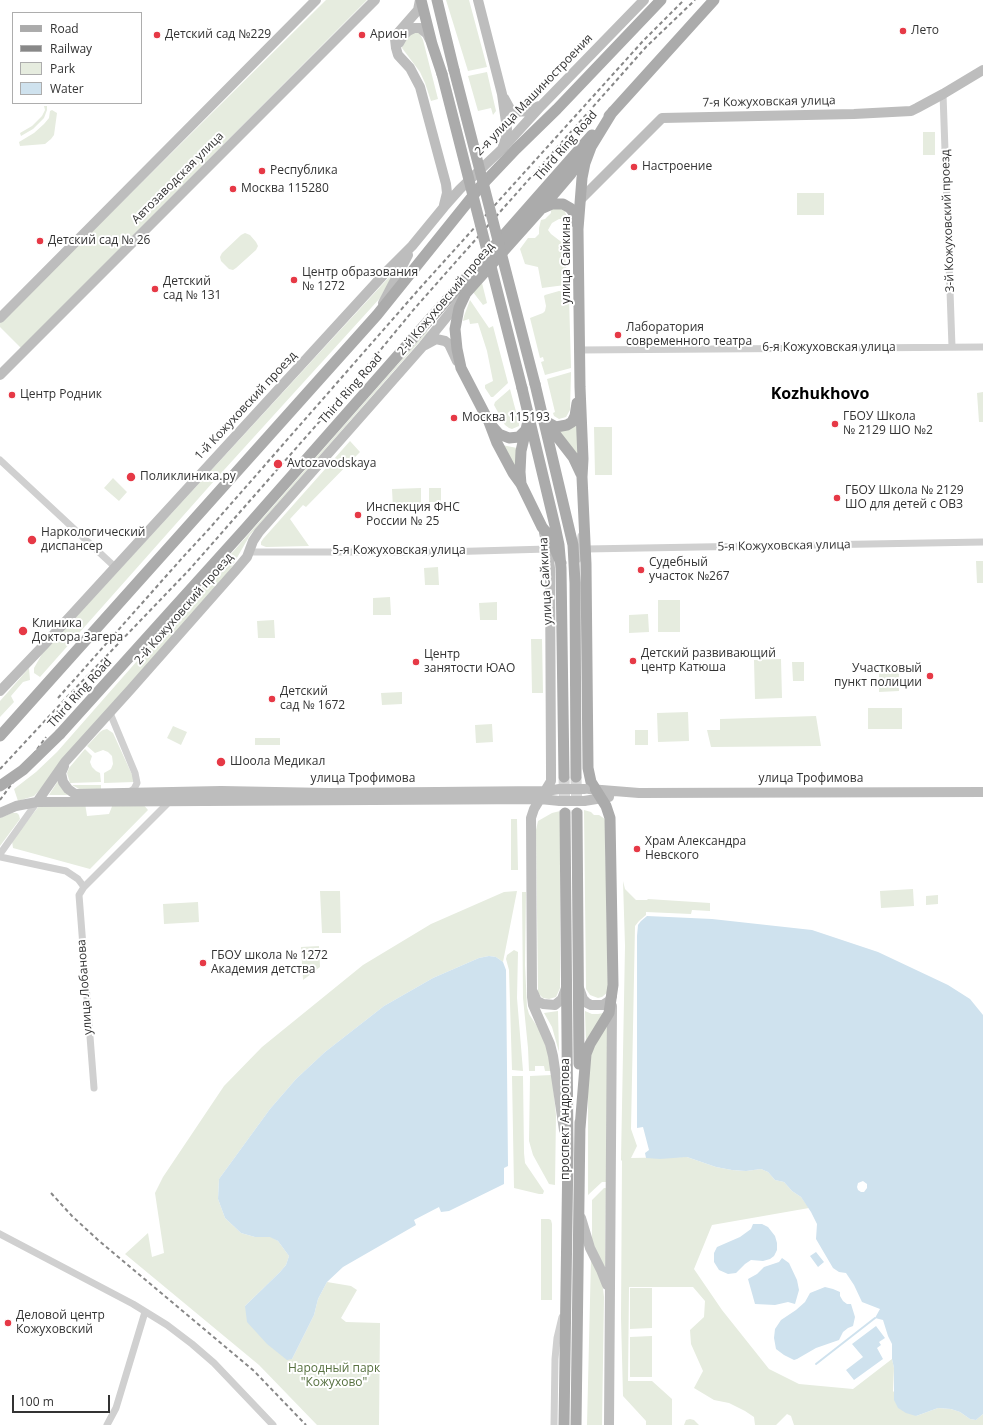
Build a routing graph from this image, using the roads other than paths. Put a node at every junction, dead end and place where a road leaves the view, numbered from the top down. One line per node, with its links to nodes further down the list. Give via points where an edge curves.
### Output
1 (316, 0): 27 (main road)
2 (420, 0): 9 (main road, улица Сайкина); 10 (main road, via 418,10 397,34)
3 (437, 0): 36 (main road, улица Сайкина, bridge)
4 (478, 0): 12 (main road)
5 (644, 0): 14 (main road, 2-я улица Машиностроения)
6 (661, 0): 26 (main road, via 480,187)
7 (714, 0): 15 (main road, Third Ring Road)
8 (372, 2): 33 (main road, Автозаводская улица)
9 (432, 44): 10 (main road, via 427,34 420,28 414,28 403,36); 35 (main road, улица Сайкина, bridge, via 442,74)
10 (396, 48): 18 (main road, via 420,87)
11 (983, 70): 13 (main road, 7-я Кожуховская улица)
12 (502, 94): 14 (main road, via 510,109 515,112); 17 (main road, via 507,129)
13 (943, 94): 20 (main road, 7-я Кожуховская улица, via 911,111 662,118); 29 (street, 3-й Кожуховский проезд)
14 (541, 106): 17 (main road, 2-я улица Машиностроения)
15 (613, 111): 16 (main road); 59 (main road, Third Ring Road, bridge, via 245,529 60,734 23,770)
16 (591, 147): 20 (main road, улица Сайкина, via 582,178); 22 (main road, 2-й Кожуховский проезд)
17 (502, 149): 19 (main road, 2-я улица Машиностроения)
18 (446, 184): 19 (main road, via 454,190); 21 (main road)
19 (460, 189): 21 (main road, 2-я улица Машиностроения)
20 (580, 200): 23 (main road, улица Сайкина)
21 (444, 207): 24 (main road, 1-й Кожуховский проезд)
22 (541, 209): 23 (main road, via 552,204 567,206 577,219); 25 (main road, 2-й Кожуховский проезд)
23 (578, 229): 31 (main road, улица Сайкина)
24 (412, 246): 26 (main road); 51 (main road, 1-й Кожуховский проезд)
25 (466, 293): 28 (main road, 2-й Кожуховский проезд); 32 (main road, via 459,308 455,328)
26 (377, 315): 55 (main road)
27 (0, 318)
28 (423, 346): 32 (main road, via 430,341 445,340); 49 (main road, 2-й Кожуховский проезд, via 259,532)
29 (952, 347): 30 (street, 6-я Кожуховская улица); 31 (street, 6-я Кожуховская улица)
30 (983, 347)
31 (580, 350): 34 (main road, улица Сайкина)
32 (461, 368): 37 (main road)
33 (0, 375)
34 (580, 387): 36 (main road, via 572,422 556,427); 40 (main road, улица Сайкина)
35 (528, 412): 38 (main road); 42 (main road, улица Сайкина)
36 (544, 419): 40 (main road, via 573,457); 52 (main road, улица Сайкина, via 572,539)
37 (489, 422): 38 (main road, via 499,434 509,438 519,437); 41 (main road, via 497,443)
38 (527, 429): 41 (main road, via 521,451)
39 (0, 460): 51 (street)
40 (582, 476): 43 (main road, улица Сайкина)
41 (521, 484): 44 (main road)
42 (550, 502): 45 (main road); 50 (main road, улица Сайкина)
43 (583, 517): 47 (main road); 52 (street, улица Сайкина)
44 (542, 527): 45 (main road); 48 (main road)
45 (550, 537): 48 (main road); 50 (main road)
46 (983, 542): 47 (street, 5-я Кожуховская улица)
47 (586, 548): 63 (main road, via 588,768 591,782)
48 (548, 549): 49 (street, 5-я Кожуховская улица); 64 (main road, via 551,781)
49 (249, 552): 54 (main road, 2-й Кожуховский проезд)
50 (561, 563): 57 (main road, улица Сайкина)
51 (115, 567): 53 (main road, 1-й Кожуховский проезд)
52 (575, 584): 58 (main road, улица Сайкина)
53 (0, 691)
54 (110, 713): 56 (main road, 2-й Кожуховский проезд); 62 (street, via 135,773 137,783)
55 (0, 736)
56 (65, 762): 62 (main road, улица Трофимова, via 61,773 63,782 68,790 75,794); 66 (main road, 2-й Кожуховский проезд)
57 (564, 777)
58 (576, 777)
59 (0, 786)
60 (180, 792): 62 (main road, улица Трофимова); 64 (main road, улица Трофимова); 65 (street)
61 (983, 792): 63 (main road, улица Трофимова)
62 (128, 793)
63 (599, 794): 64 (main road, улица Трофимова, bridge, via 585,789 560,789); 64 (main road, улица Трофимова, bridge, via 584,801 560,801); 78 (main road, via 610,818)
64 (542, 795): 65 (main road, улица Трофимова); 75 (main road, via 531,818)
65 (170, 801): 66 (main road, улица Трофимова); 74 (street)
66 (37, 802): 67 (main road, улица Трофимова); 71 (street, 2-й Кожуховский проезд)
67 (16, 806): 68 (main road, улица Трофимова); 71 (street, via 25,809)
68 (0, 813)
69 (565, 813): 76 (main road, проспект Андропова)
70 (577, 813): 77 (main road, проспект Андропова)
71 (26, 818): 72 (street, 2-й Кожуховский проезд)
72 (0, 854)
73 (0, 857): 74 (street, via 66,871)
74 (84, 887): 79 (street, улица Лобанова, via 79,895)
75 (531, 983): 76 (main road, via 537,1001 548,1005 554,1005 562,999); 81 (main road, via 533,1005 547,1034 553,1056)
76 (566, 986): 81 (main road, проспект Андропова)
77 (578, 986): 78 (main road, via 583,999 591,1005 603,1005); 80 (main road, проспект Андропова)
78 (612, 996): 80 (main road, via 609,1013 586,1054); 84 (main road)
79 (94, 1088)
80 (580, 1128): 82 (main road, проспект Андропова)
81 (568, 1150): 85 (main road, проспект Андропова)
82 (579, 1208): 84 (main road, via 584,1233 606,1284); 91 (main road, проспект Андропова)
83 (0, 1234): 86 (street)
84 (609, 1303): 92 (main road)
85 (565, 1305): 89 (street, via 557,1338); 90 (main road, проспект Андропова)
86 (145, 1312): 87 (street, via 116,1408); 88 (street, via 167,1325 214,1363)
87 (107, 1425)
88 (273, 1425)
89 (554, 1425)
90 (564, 1425)
91 (576, 1425)
92 (608, 1425)

